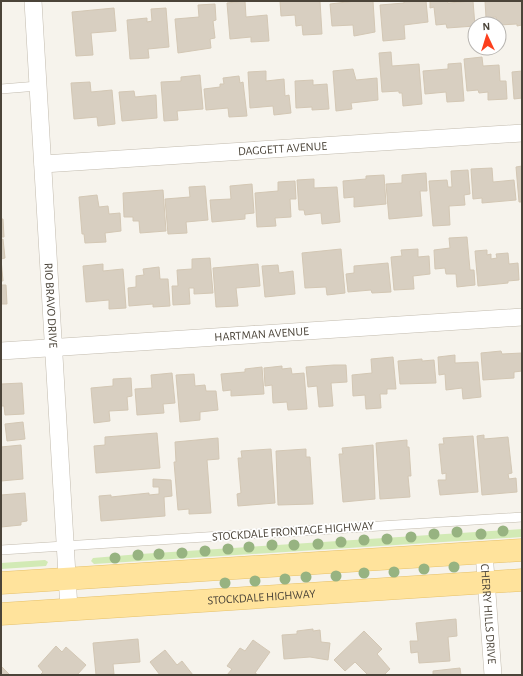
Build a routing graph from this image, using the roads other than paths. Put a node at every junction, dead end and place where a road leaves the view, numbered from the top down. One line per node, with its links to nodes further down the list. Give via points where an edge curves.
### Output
1 (33, 1): 2 (street, RIO BRAVO DRIVE)
2 (38, 86): 3 (lane); 5 (street, RIO BRAVO DRIVE)
3 (1, 89)
4 (522, 133): 5 (street, DAGGETT AVENUE)
5 (43, 164): 7 (street, RIO BRAVO DRIVE)
6 (522, 317): 7 (street, HARTMAN AVENUE)
7 (54, 347): 8 (street, HARTMAN AVENUE); 10 (street, RIO BRAVO DRIVE)
8 (1, 351)
9 (522, 517): 10 (lane, STOCKDALE FRONTAGE HIGHWAY)
10 (64, 546): 11 (lane, STOCKDALE FRONTAGE HIGHWAY); 14 (street, RIO BRAVO DRIVE)
11 (1, 550)
12 (522, 550): 13 (main road)
13 (484, 552): 14 (main road); 17 (street, CHERRY HILLS DRIVE)
14 (67, 578): 16 (main road); 18 (street, RIO BRAVO DRIVE)
15 (522, 580): 17 (main road, STOCKDALE HIGHWAY)
16 (1, 583)
17 (487, 583): 18 (main road, STOCKDALE HIGHWAY); 20 (street, CHERRY HILLS DRIVE)
18 (69, 609): 19 (main road, STOCKDALE HIGHWAY)
19 (1, 614)
20 (493, 675)

